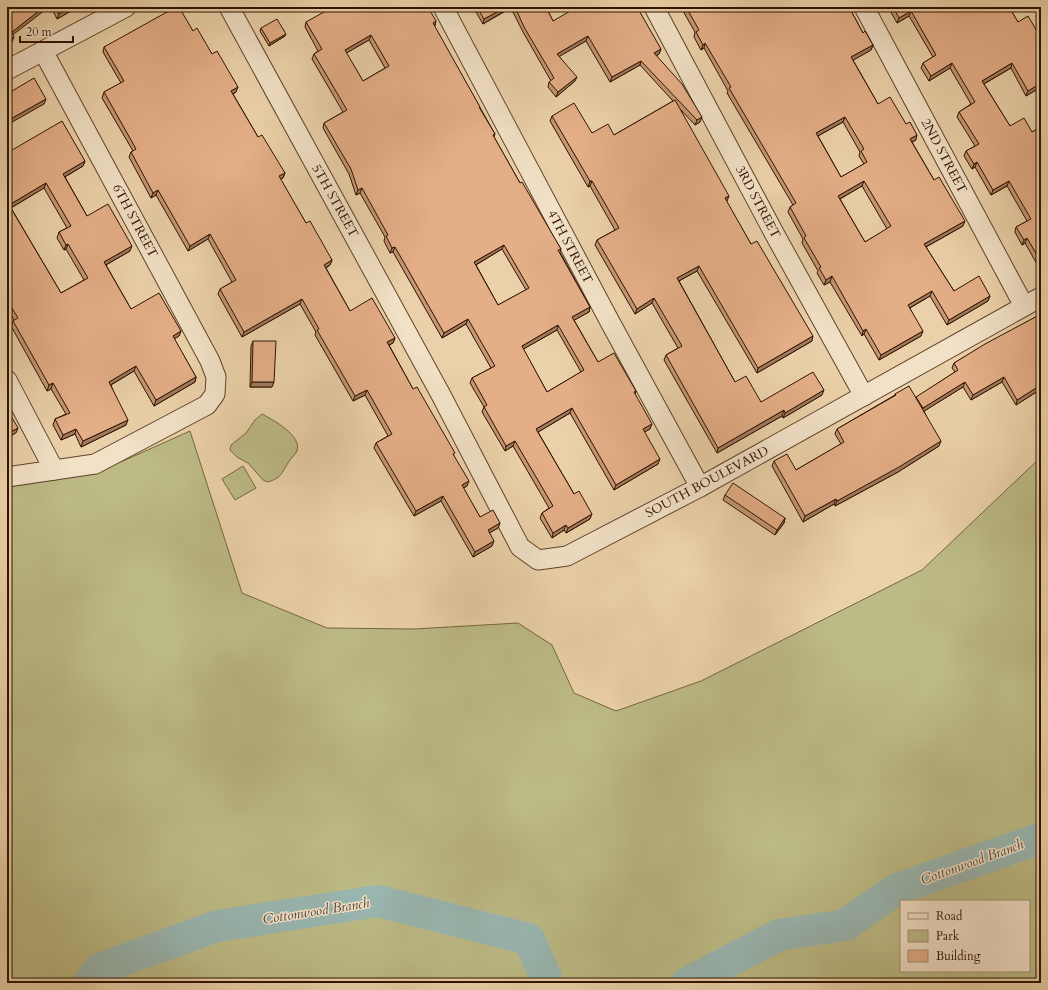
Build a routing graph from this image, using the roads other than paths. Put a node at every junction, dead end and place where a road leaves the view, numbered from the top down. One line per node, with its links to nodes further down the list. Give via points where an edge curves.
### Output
1 (126, 7): 6 (street)
2 (229, 7): 11 (street, 5TH STREET)
3 (443, 7): 15 (street, 4TH STREET)
4 (654, 7): 12 (street, 3RD STREET)
5 (864, 7): 9 (street, 2ND STREET)
6 (43, 51): 7 (street); 13 (street, 6TH STREET, via 216,376 215,394 207,405 96,464)
7 (7, 70)
8 (1041, 297): 9 (street, SOUTH BOULEVARD)
9 (1024, 306): 12 (street, SOUTH BOULEVARD)
10 (7, 380): 13 (street)
11 (441, 395): 15 (street, SOUTH BOULEVARD, via 520,548 538,560 568,556)
12 (864, 396): 15 (street, SOUTH BOULEVARD)
13 (54, 470): 14 (street)
14 (7, 477)
15 (700, 487)

